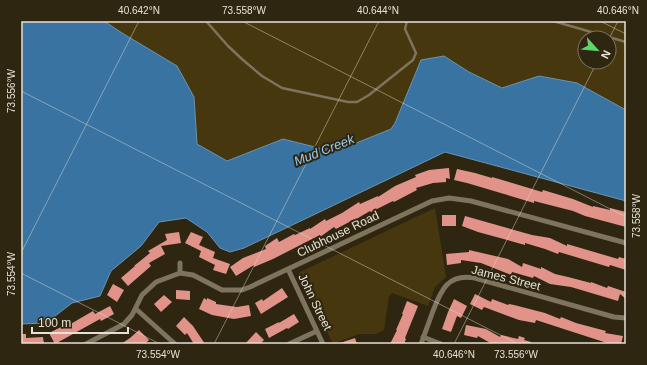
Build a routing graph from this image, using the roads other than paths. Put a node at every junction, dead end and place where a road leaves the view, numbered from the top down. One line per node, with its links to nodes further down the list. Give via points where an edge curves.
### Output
1 (206, 21): 2 (lane, via 243,60 282,88 348,102 357,102 369,95 413,60 416,53 405,29)
2 (407, 21)
3 (553, 21): 4 (lane)
4 (626, 42)
5 (626, 243): 7 (street, Clubhouse Road, via 471,201 450,198 421,205)
6 (180, 263): 8 (street)
7 (288, 270): 8 (street, Clubhouse Road, via 242,290 222,290 193,275); 11 (street, John Street)
8 (180, 273): 9 (street, via 150,286 142,295)
9 (136, 309): 13 (street, via 119,328); 14 (street)
10 (626, 318): 12 (street, James Street, via 614,317 468,277 458,278 440,292)
11 (317, 331): 15 (street); 16 (street, John Street)
12 (423, 338): 17 (street, James Street); 18 (street)
13 (86, 344)
14 (175, 344)
15 (289, 344)
16 (324, 344)
17 (421, 344)
18 (441, 344)

